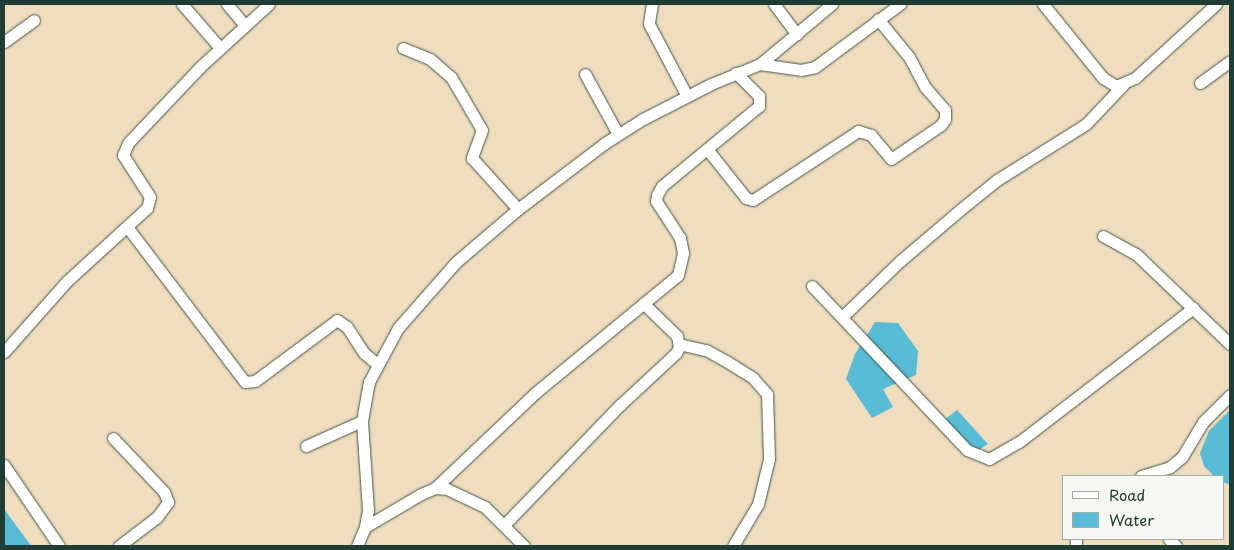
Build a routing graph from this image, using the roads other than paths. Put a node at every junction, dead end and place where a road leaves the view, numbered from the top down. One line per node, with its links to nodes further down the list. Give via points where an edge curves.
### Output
1 (182, 4): 15 (street)
2 (227, 4): 12 (street)
3 (269, 4): 12 (street)
4 (652, 4): 23 (street, via 649,24)
5 (774, 4): 13 (street)
6 (832, 4): 13 (street)
7 (900, 4): 10 (street)
8 (1043, 4): 22 (street, via 1103,78 1109,84)
9 (1216, 4): 22 (street)
10 (878, 19): 18 (street, via 814,67 801,70); 25 (street, via 910,57 925,87 945,110 946,119 941,124 891,159 871,135 858,131 753,200 741,192)
11 (34, 20): 14 (street)
12 (244, 24): 15 (street)
13 (797, 34): 18 (street)
14 (4, 42)
15 (220, 48): 27 (street, via 123,150 125,160 150,197 147,208)
16 (403, 48): 26 (street, via 430,59 451,77 480,123 481,136 472,158)
17 (1230, 60): 21 (street)
18 (760, 64): 19 (street)
19 (736, 73): 23 (street); 25 (street, via 758,96 759,106)
20 (585, 74): 24 (street)
21 (1200, 84)
22 (1123, 85): 32 (street, via 1086,124 998,180 961,209)
23 (687, 96): 24 (street)
24 (618, 134): 26 (street)
25 (707, 149): 30 (street, via 658,191 656,201 680,238 683,264 678,275)
26 (518, 210): 36 (street, via 435,284 398,328)
27 (128, 228): 35 (street, via 66,281); 36 (street, via 245,382 255,381 337,320 347,327 364,353)
28 (1103, 236): 31 (street, via 1136,254)
29 (812, 286): 32 (street)
30 (643, 303): 33 (street, via 671,330); 43 (street, via 535,393)
31 (1193, 308): 32 (street, via 1019,442 989,459 967,450); 34 (street)
32 (843, 316)
33 (679, 344): 44 (street, via 664,367 620,405); 50 (street, via 706,350 726,360 753,378 767,394 769,459 758,504)
34 (1230, 344)
35 (4, 352)
36 (377, 364): 38 (street, via 364,401)
37 (1230, 395): 42 (street, via 1203,422 1182,457 1170,467)
38 (362, 421): 40 (street); 45 (street, via 368,491)
39 (113, 438): 47 (street, via 164,492 168,502 157,517)
40 (306, 446)
41 (4, 466): 46 (street)
42 (1144, 475)
43 (435, 488): 44 (street, via 464,494); 45 (street)
44 (504, 525): 49 (street)
45 (365, 527): 48 (street)
46 (59, 546)
47 (119, 546)
48 (357, 546)
49 (524, 546)
50 (733, 546)

